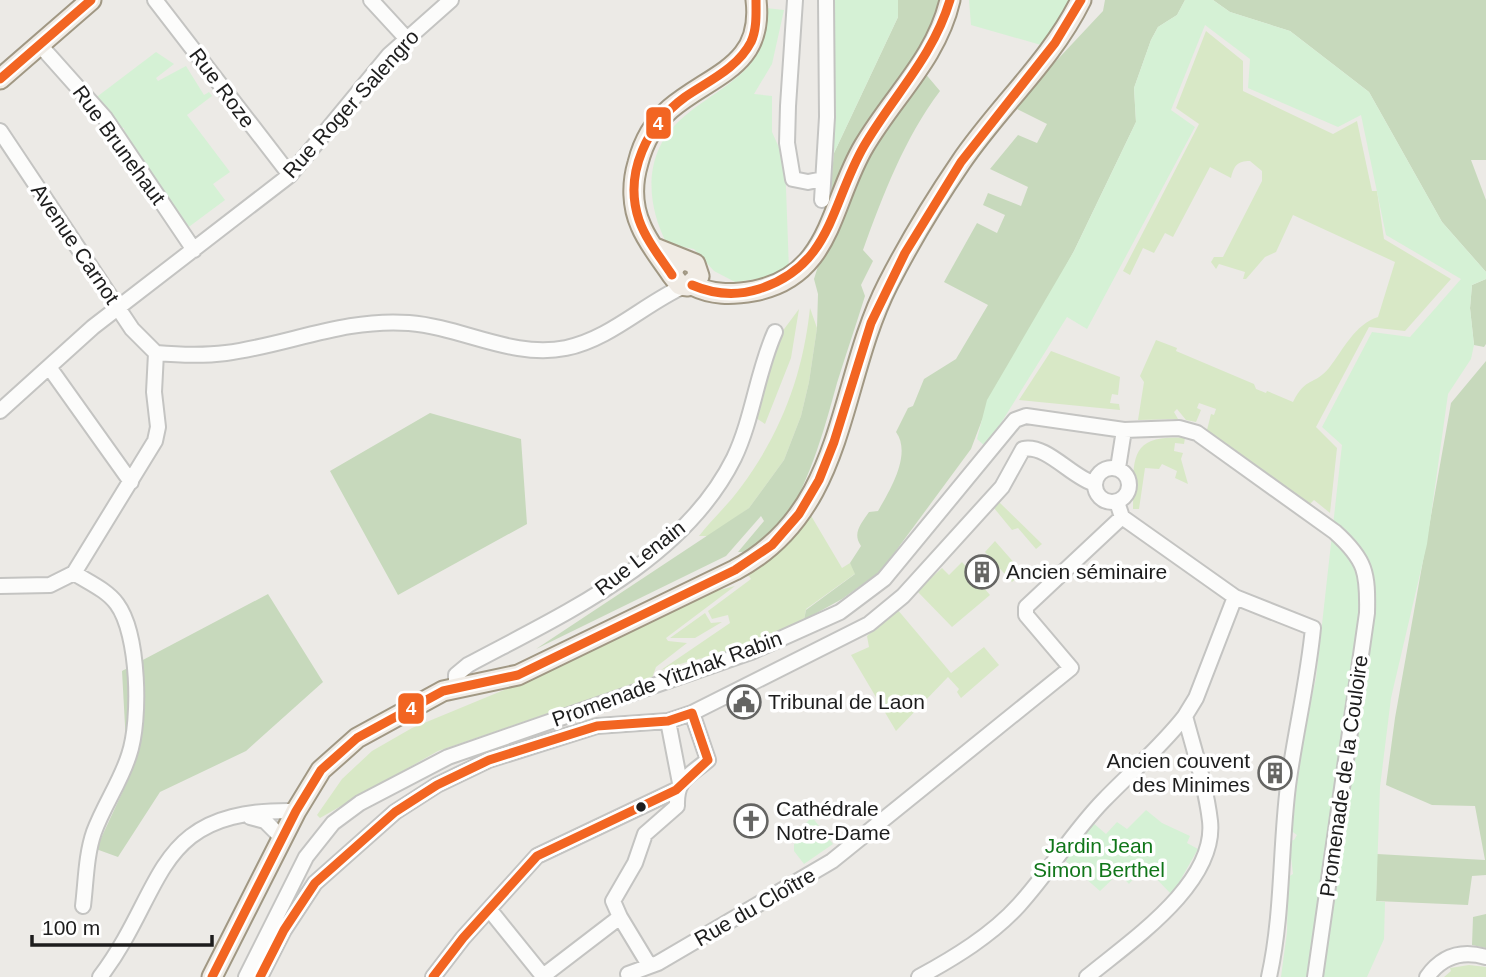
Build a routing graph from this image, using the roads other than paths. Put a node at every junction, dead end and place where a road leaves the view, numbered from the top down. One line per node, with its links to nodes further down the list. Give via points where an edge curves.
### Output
1 (73, 0): 13 (main road)
2 (91, 0): 12 (main road)
3 (155, 0): 16 (street, Rue Roze)
4 (371, 0): 11 (street)
5 (450, 0): 11 (street, Rue Roger Salengro)
6 (756, 0): 20 (main road, via 757,25 747,52 730,69 668,110 639,158 635,208 644,233)
7 (794, 0): 17 (street, via 788,118 793,179)
8 (826, 0): 17 (street)
9 (950, 0): 20 (main road, via 930,54 864,145 810,261 784,282 738,293 710,294)
10 (1081, 0): 35 (main road, via 1046,57 962,161 893,274 878,305 828,459 787,534 735,570 518,675)
11 (406, 38): 16 (street, Rue Roger Salengro)
12 (39, 44): 14 (main road); 19 (street, Rue Brunehaut, via 105,118)
13 (0, 62)
14 (0, 79)
15 (0, 131): 21 (street, Avenue Carnot)
16 (290, 175): 19 (street, Rue Roger Salengro)
17 (823, 179): 18 (street)
18 (822, 200)
19 (194, 250): 21 (street, Rue Roger Salengro)
20 (684, 276): 23 (street, via 659,298 595,338 552,350 522,349 426,324 383,322 325,329 225,353)
21 (118, 308): 23 (street, Avenue Carnot); 24 (street, Rue Roger Salengro)
22 (775, 332): 35 (street, Rue Lenain, via 735,455 690,520 665,544 564,614 468,666 456,675)
23 (156, 353): 28 (street, via 157,433)
24 (49, 367): 25 (street, Rue Roger Salengro); 28 (street)
25 (0, 411)
26 (1125, 430): 27 (street); 52 (street, Promenade Yitzhak Rabin, via 1026,416 1015,420 884,579 840,612 751,652 469,748 360,803 333,823 306,857); 58 (street, Promenade de la Couloire, via 1188,430 1335,532 1354,549 1367,574 1367,613)
27 (1118, 468): 29 (street, via 1102,470); 30 (street, via 1127,474 1130,485 1126,496)
28 (131, 482): 32 (street)
29 (1095, 484): 30 (street, via 1101,498); 36 (street, via 1079,479 1042,452 1023,449 1002,487 883,614)
30 (1117, 502): 31 (street)
31 (1122, 517): 34 (street); 47 (street, Rue du Cloître, via 1026,607 1026,615 1071,668 832,861)
32 (74, 573): 33 (street, via 50,585); 43 (street, via 108,594 119,607 132,650 136,694 133,743 94,832)
33 (0, 586)
34 (1235, 597): 37 (street); 57 (street, via 1313,628 1288,786 1278,925)
35 (456, 687): 40 (main road, via 405,709 356,738 321,770)
36 (692, 713): 38 (street); 39 (street, via 708,760)
37 (1185, 716): 55 (street, via 1094,811 1018,906 956,956); 56 (street, via 1210,823 1209,844 1171,906)
38 (668, 721): 39 (street); 53 (street, via 597,726 489,761 395,811 315,883)
39 (678, 786): 44 (street, via 537,856); 45 (street, via 677,806 647,831 613,901)
40 (296, 811): 41 (street); 42 (main road)
41 (242, 816): 42 (street, via 260,818); 50 (street, via 206,826 177,846)
42 (282, 838): 51 (main road)
43 (83, 906)
44 (489, 909): 49 (street); 54 (street)
45 (620, 916): 47 (street); 49 (street)
46 (1486, 957): 59 (street, via 1463,953 1448,957)
47 (649, 965): 48 (street, Rue du Cloître)
48 (629, 975)
49 (543, 976)
50 (100, 977)
51 (212, 977)
52 (246, 977)
53 (260, 977)
54 (433, 977)
55 (919, 977)
56 (1087, 977)
57 (1269, 977)
58 (1315, 977)
59 (1427, 977)

